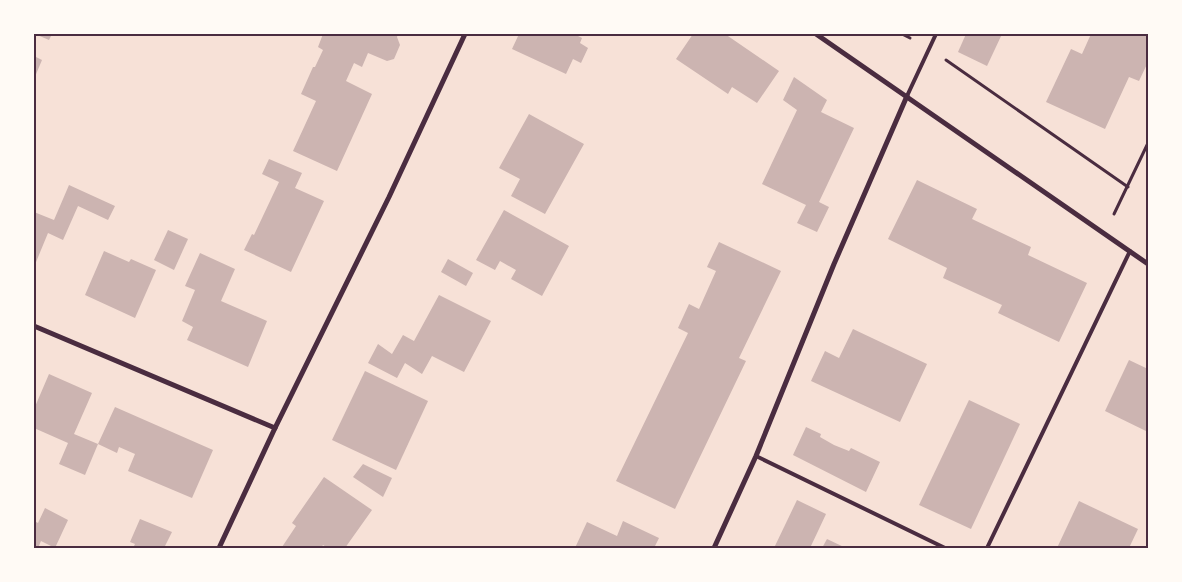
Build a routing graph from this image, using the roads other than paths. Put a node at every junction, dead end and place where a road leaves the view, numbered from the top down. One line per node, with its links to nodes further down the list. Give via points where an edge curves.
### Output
1 (465, 34): 8 (street, via 390,197)
2 (816, 34): 4 (street)
3 (936, 34): 4 (lane)
4 (906, 96): 5 (street); 9 (street)
5 (1130, 251): 6 (street); 13 (lane)
6 (1148, 264)
7 (34, 326): 8 (street)
8 (275, 428): 10 (street)
9 (756, 456): 11 (street); 12 (lane)
10 (219, 548)
11 (714, 548)
12 (945, 548)
13 (987, 548)

